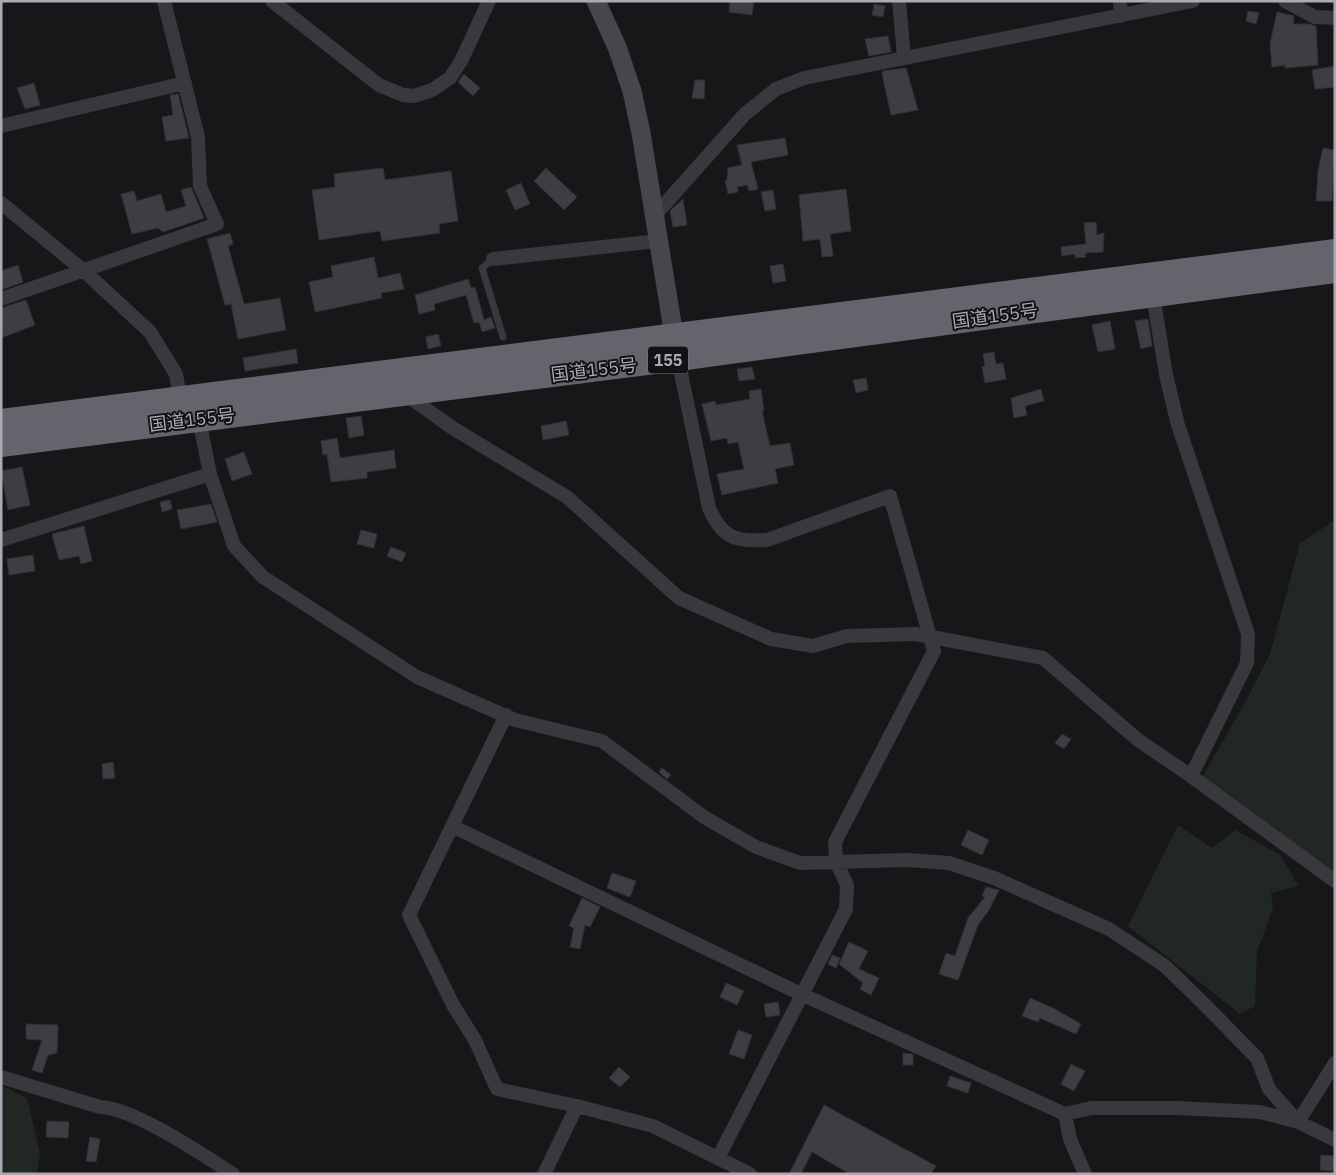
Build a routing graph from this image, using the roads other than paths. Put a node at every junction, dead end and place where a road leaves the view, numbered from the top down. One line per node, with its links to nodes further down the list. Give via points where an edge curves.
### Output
1 (164, 1): 12 (street)
2 (272, 1): 3 (street, via 379,85 402,95 414,96 432,90 450,78)
3 (490, 1)
4 (596, 1): 15 (street, via 632,91)
5 (898, 1): 11 (street)
6 (1120, 1): 9 (street)
7 (1193, 1): 9 (street)
8 (1285, 1): 10 (street, via 1314,17)
9 (1121, 16): 11 (street)
10 (1335, 18)
11 (904, 57): 15 (street, via 804,78 776,89 745,114)
12 (185, 83): 13 (street); 19 (street, via 198,137 200,186 217,224)
13 (1, 126)
14 (1, 203): 19 (street)
15 (655, 215): 16 (street)
16 (658, 241): 18 (street); 23 (street)
17 (1335, 251): 23 (highway, 国道155号 / 155)
18 (493, 259): 24 (lane, via 482,268)
19 (84, 271): 22 (street); 27 (street, via 150,332)
20 (1335, 271): 21 (highway, 国道155号 / 155)
21 (1153, 295): 25 (highway, 国道155号 / 155); 35 (street, via 1178,425 1248,634 1247,663)
22 (1, 299)
23 (674, 335): 25 (street); 27 (highway, 国道155号 / 155)
24 (503, 337)
25 (678, 359): 26 (highway, 国道155号 / 155); 33 (street, via 709,508 717,526 731,537 746,542 767,540 890,496)
26 (403, 393): 28 (highway, 国道155号 / 155); 33 (street, via 451,427 567,497 679,598 771,639 813,646 846,636)
27 (187, 397): 28 (street); 29 (highway, 国道155号 / 155)
28 (199, 420): 30 (highway, 国道155号 / 155); 31 (street)
29 (1, 421)
30 (7, 444)
31 (210, 474): 32 (street); 34 (street, via 234,546 263,577 417,677)
32 (1, 540)
33 (929, 636): 35 (street, via 1043,658 1138,740); 37 (street, via 934,651 835,842)
34 (506, 715): 36 (street); 37 (street, via 602,741 704,817 756,847 800,863)
35 (1191, 776): 38 (street)
36 (452, 826): 39 (street); 42 (street, via 409,915 497,1088)
37 (836, 861): 39 (street, via 847,885 846,909); 44 (street, via 949,863 994,878 1109,929 1165,966 1205,1005 1256,1058 1269,1089)
38 (1335, 881)
39 (801, 994): 43 (street); 46 (street)
40 (1335, 1064): 44 (street)
41 (1, 1078): 47 (street, via 91,1105 112,1108 177,1138)
42 (577, 1106): 46 (street, via 652,1126); 48 (street)
43 (1065, 1114): 44 (street, via 1092,1108 1177,1108 1260,1112); 50 (street, via 1070,1139)
44 (1298, 1122): 45 (street)
45 (1335, 1140)
46 (718, 1158): 49 (street)
47 (233, 1174)
48 (544, 1174)
49 (750, 1174)
50 (1085, 1174)

